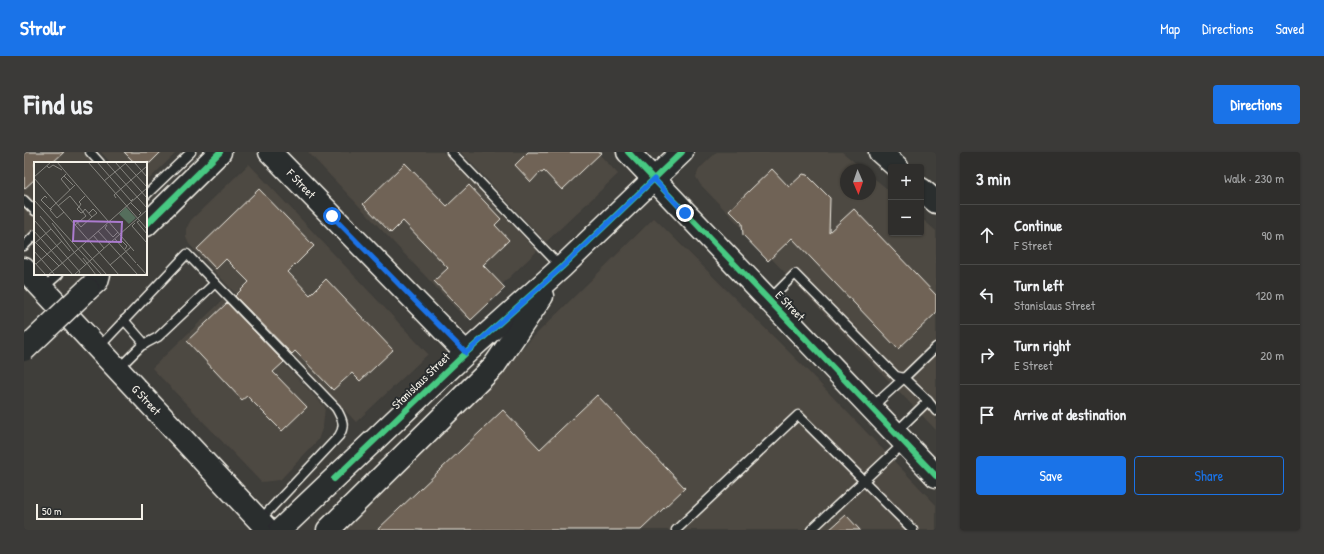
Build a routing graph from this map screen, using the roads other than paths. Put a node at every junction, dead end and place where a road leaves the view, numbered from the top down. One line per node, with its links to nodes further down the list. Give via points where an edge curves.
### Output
1 (90, 152): 9 (lane)
2 (191, 152): 13 (lane)
3 (220, 152): 17 (main road)
4 (270, 152): 33 (main road, F Street)
5 (451, 152): 20 (lane)
6 (628, 152): 11 (main road, E Street)
7 (682, 152): 11 (main road, Stanislaus Street)
8 (880, 152): 10 (main road)
9 (99, 162)
10 (894, 164)
11 (654, 179): 20 (main road, Stanislaus Street); 26 (main road, E Street)
12 (924, 192): 15 (main road)
13 (147, 194)
14 (24, 200): 16 (lane)
15 (936, 202)
16 (34, 210)
17 (147, 224)
18 (34, 236): 19 (lane)
19 (24, 246)
20 (562, 267): 33 (main road, Stanislaus Street); 44 (main road, via 494,366)
21 (24, 269): 25 (main road, G Street)
22 (58, 275): 25 (lane)
23 (88, 279): 28 (main road); 32 (main road, bridge)
24 (215, 283): 27 (lane, via 186,254); 29 (lane, via 158,337); 42 (lane, via 336,408 342,420 343,430 339,436)
25 (42, 289): 31 (main road, G Street)
26 (769, 300): 35 (lane, via 795,274 896,376); 37 (main road, E Street)
27 (124, 320): 29 (lane); 31 (lane)
28 (24, 333)
29 (145, 344): 34 (lane)
30 (936, 347): 35 (lane)
31 (98, 348): 34 (main road, G Street)
32 (24, 350)
33 (466, 353): 43 (main road, Stanislaus Street)
34 (118, 369): 42 (main road, G Street)
35 (904, 378): 36 (lane); 37 (lane)
36 (928, 401): 38 (lane); 39 (lane)
37 (871, 408): 39 (main road, E Street)
38 (936, 410)
39 (900, 438): 40 (main road, E Street); 41 (lane)
40 (936, 476)
41 (863, 482): 45 (lane, via 798,415); 46 (lane); 47 (lane)
42 (264, 525)
43 (280, 530)
44 (328, 530)
45 (676, 530)
46 (811, 530)
47 (913, 530)

